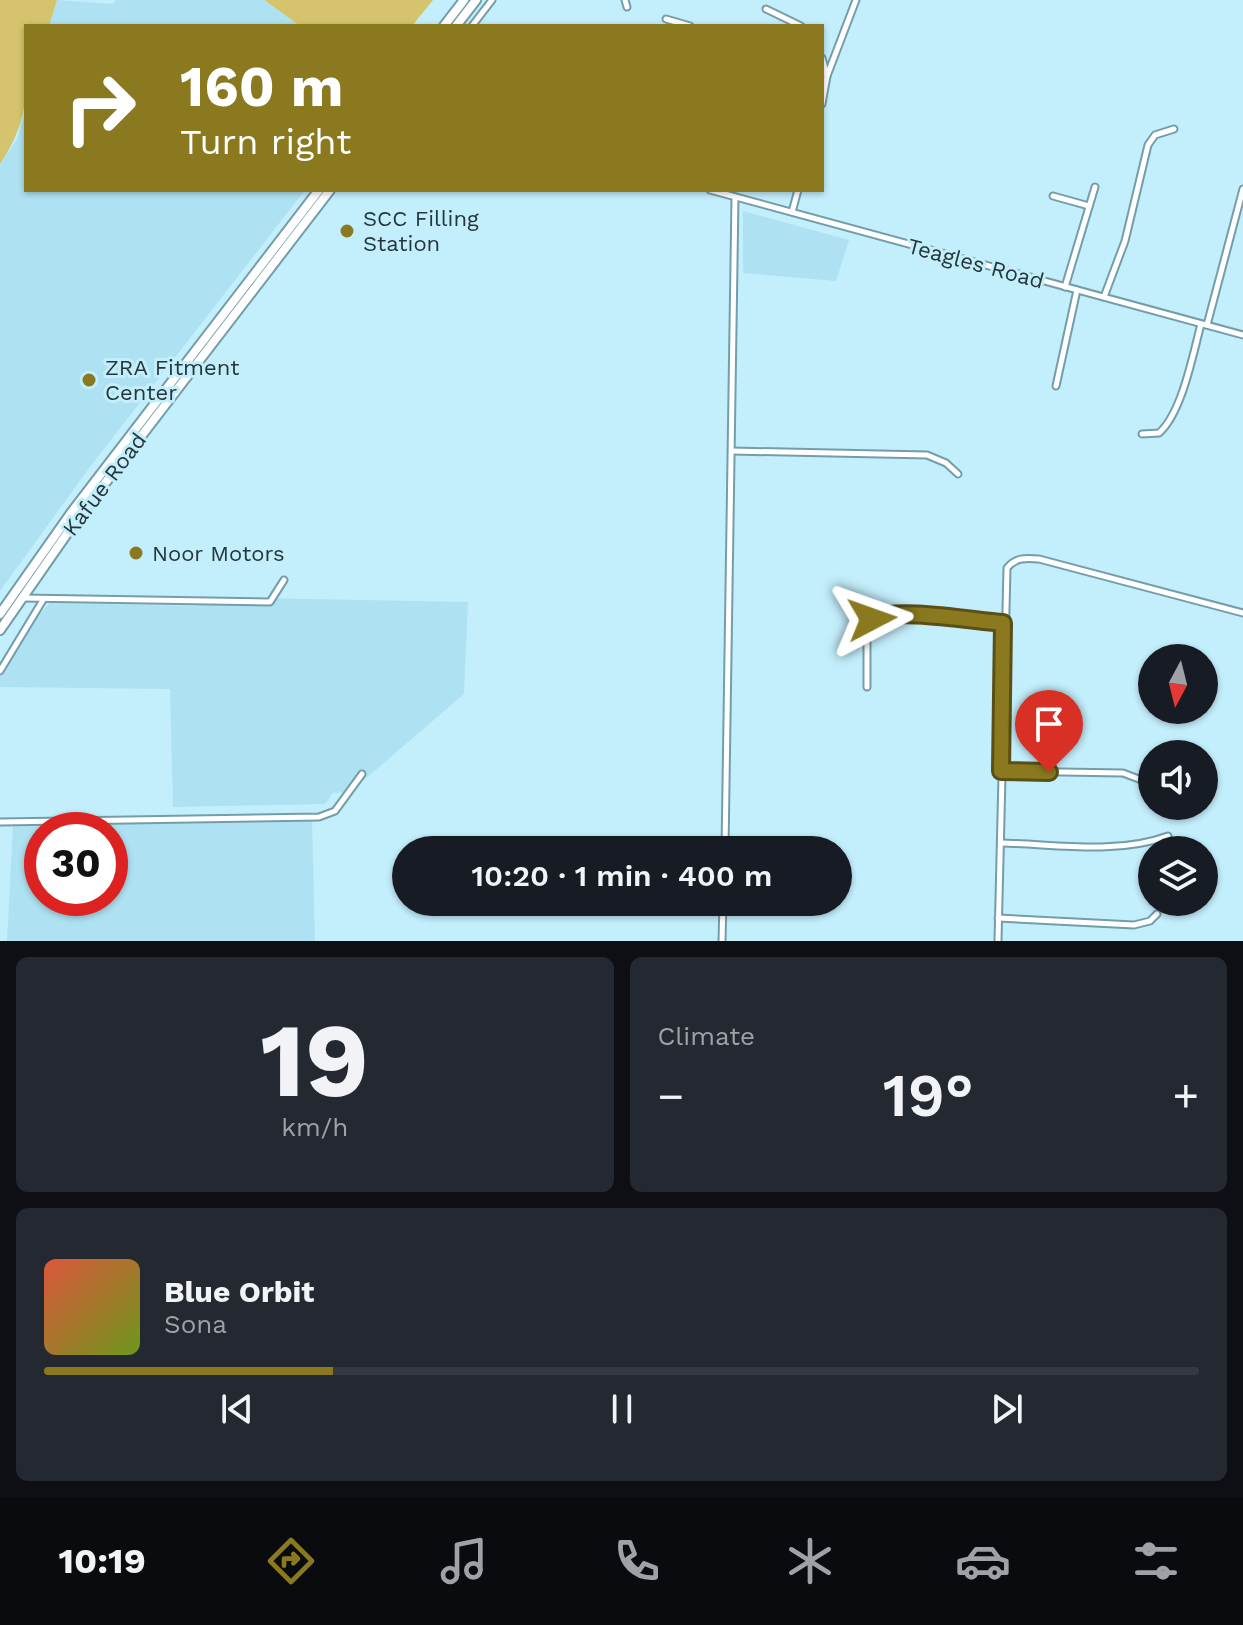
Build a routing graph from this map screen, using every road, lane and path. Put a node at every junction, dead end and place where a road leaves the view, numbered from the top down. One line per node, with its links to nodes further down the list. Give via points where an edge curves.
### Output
1 (464, 0): 7 (main road)
2 (476, 0): 8 (main road)
3 (492, 0): 9 (street)
4 (856, 0): 13 (street)
5 (766, 9): 11 (street)
6 (666, 19): 10 (street)
7 (446, 24)
8 (458, 24)
9 (474, 24)
10 (683, 24)
11 (797, 24)
12 (824, 65): 13 (street)
13 (827, 76): 14 (street)
14 (824, 93)
15 (1174, 129): 28 (street, via 1155,135 1148,145 1125,241)
16 (1095, 187): 24 (street)
17 (1243, 189): 29 (street)
18 (317, 192): 39 (main road, Kafue Road)
19 (328, 192): 36 (main road, Kafue Road)
20 (717, 192): 23 (street, Teagles Road)
21 (797, 192): 25 (street)
22 (1053, 196): 24 (street)
23 (735, 197): 25 (street, Teagles Road); 33 (street)
24 (1089, 206): 26 (street)
25 (792, 212): 26 (street, Teagles Road)
26 (1065, 287): 27 (street, Teagles Road)
27 (1077, 290): 28 (street, Teagles Road); 31 (street)
28 (1104, 297): 29 (street, Teagles Road)
29 (1204, 325): 30 (street, Teagles Road); 32 (street, via 1166,426 1159,433)
30 (1243, 335)
31 (1056, 386)
32 (1142, 434)
33 (732, 451): 34 (street, via 927,455); 48 (street)
34 (958, 474)
35 (284, 580): 37 (street, via 270,602)
36 (21, 598): 37 (street); 41 (main road, Kafue Road)
37 (43, 600): 42 (street)
38 (1243, 613): 40 (street, via 1024,558 1007,568)
39 (0, 614)
40 (1003, 623): 43 (street, via 944,617 872,619 867,631); 44 (street)
41 (0, 630)
42 (0, 671)
43 (867, 687)
44 (1001, 771): 46 (street, via 1123,773); 49 (street)
45 (362, 774): 47 (street, via 335,811 319,817)
46 (1138, 779)
47 (0, 822)
48 (725, 836)
49 (1001, 843): 50 (street); 53 (street)
50 (1138, 843)
51 (723, 916): 54 (street)
52 (1155, 916): 53 (street, via 1134,925)
53 (998, 918): 55 (street)
54 (722, 941)
55 (998, 941)

